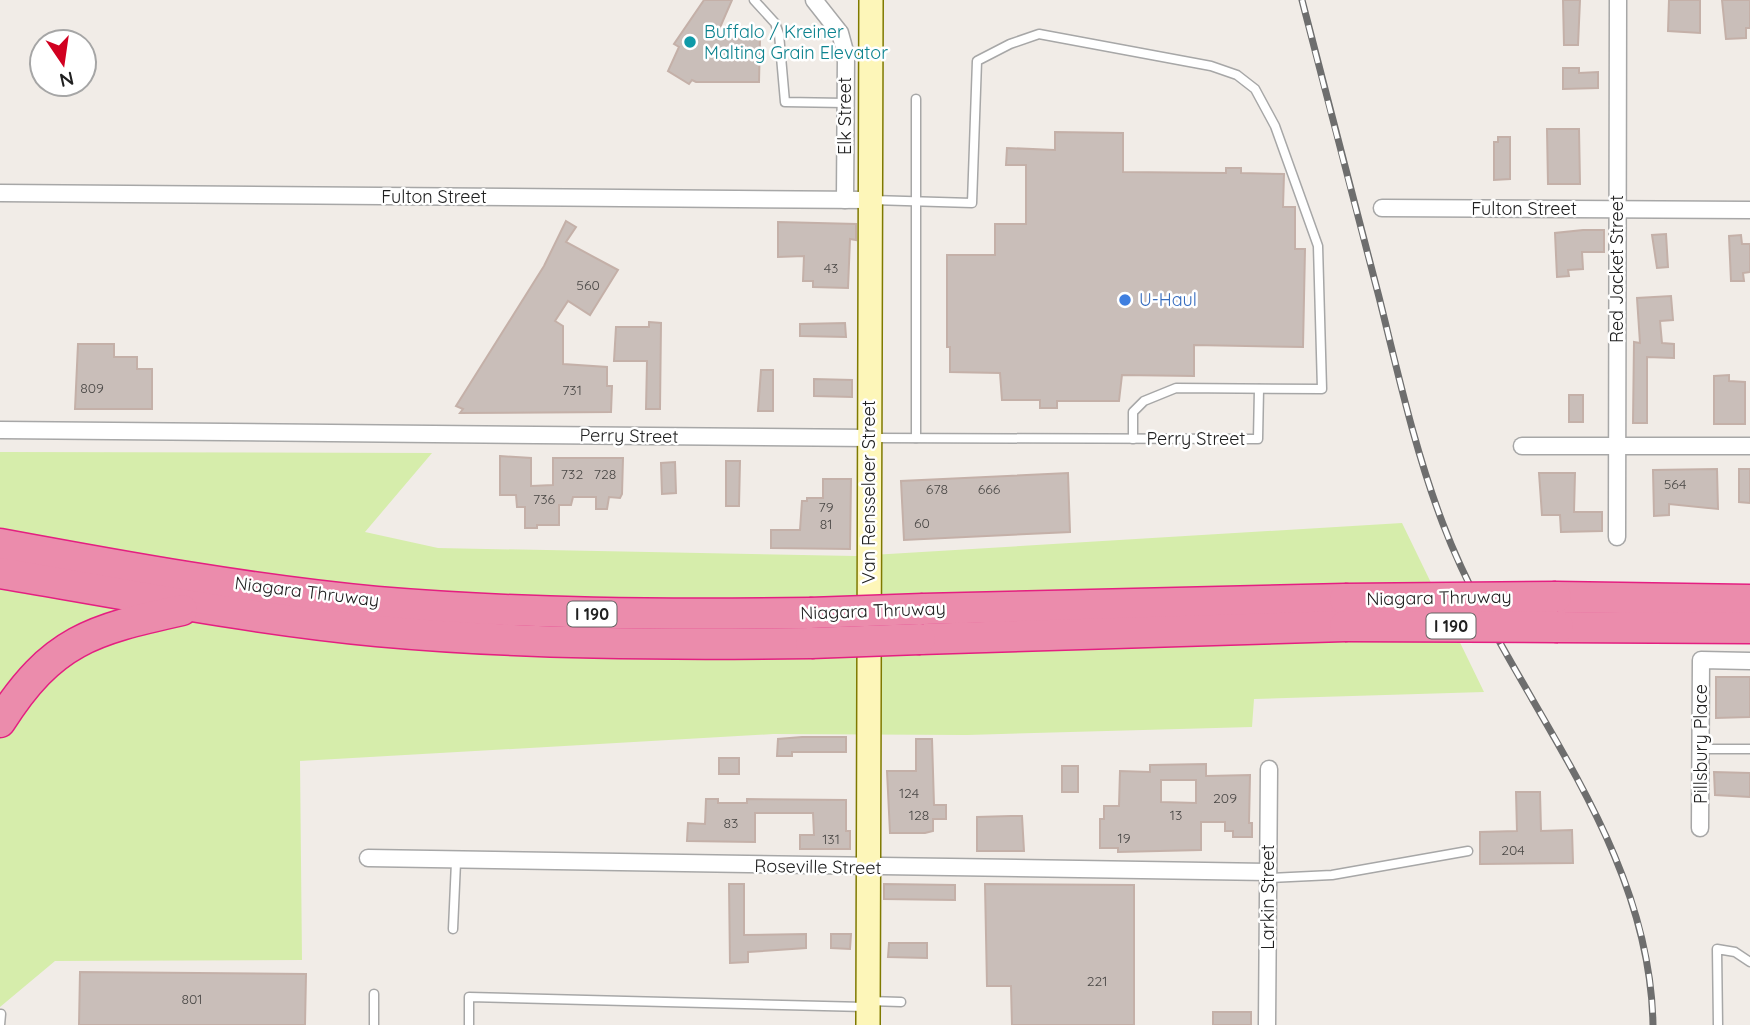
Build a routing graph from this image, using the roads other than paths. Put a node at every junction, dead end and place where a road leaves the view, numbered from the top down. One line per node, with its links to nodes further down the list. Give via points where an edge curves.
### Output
1 (754, 0): 6 (lane, via 779,34 785,102)
2 (814, 0): 6 (street, Elk Street, via 840,33 846,55)
3 (871, 0): 9 (street, Van Rensselaer Street)
4 (1618, 0): 12 (street, Red Jacket Street)
5 (916, 99): 10 (lane)
6 (845, 103): 8 (street, Elk Street)
7 (0, 193): 8 (street, Fulton Street)
8 (845, 200): 9 (street, Fulton Street)
9 (869, 200): 10 (lane); 16 (street, Van Rensselaer Street)
10 (917, 201): 14 (lane, via 972,203 977,61 1010,44 1039,34 1062,36 1211,65 1237,75 1255,89 1275,126 1318,246 1322,389); 17 (lane)
11 (1382, 208): 12 (street, Fulton Street)
12 (1618, 209): 13 (street, Fulton Street); 19 (street, Red Jacket Street)
13 (1750, 210)
14 (1259, 389): 18 (lane, via 1176,388 1144,401 1133,412); 18 (lane, Perry Street, via 1258,439)
15 (0, 430): 16 (street, Perry Street)
16 (870, 438): 17 (lane, Perry Street); 40 (street, Van Rensselaer Street)
17 (916, 438): 18 (lane, Perry Street)
18 (1133, 439)
19 (1617, 445): 20 (street); 21 (street); 22 (street, Red Jacket Street)
20 (1522, 446)
21 (1750, 446)
22 (1616, 537)
23 (0, 544): 29 (highway, Niagara Thruway / I 190, via 217,581)
24 (0, 573): 26 (highway, Niagara Thruway / I 190)
25 (1750, 600): 27 (highway, Niagara Thruway / I 190)
26 (197, 607): 29 (highway, Niagara Thruway / I 190); 32 (highway, via 97,632 66,648 41,666)
27 (1557, 612): 28 (highway, Niagara Thruway / I 190, bridge); 30 (highway, Niagara Thruway / I 190)
28 (1345, 613): 29 (highway, Niagara Thruway / I 190, bridge, via 923,609); 29 (highway, Niagara Thruway / I 190, bridge, via 811,643 630,643)
29 (374, 616)
30 (1750, 628)
31 (1750, 661): 33 (street, Pillsbury Place, via 1701,660)
32 (0, 722)
33 (1700, 749): 34 (lane); 36 (street, Pillsbury Place)
34 (1750, 749)
35 (1269, 769): 41 (street, Larkin Street)
36 (1700, 828)
37 (1468, 851): 41 (lane, via 1332,875)
38 (368, 858): 39 (street, Roseville Street)
39 (456, 862): 40 (street, Roseville Street); 42 (lane)
40 (869, 867): 41 (street, Roseville Street); 46 (street, Van Rensselaer Street)
41 (1268, 875): 51 (street, Larkin Street)
42 (453, 929)
43 (1750, 962): 52 (lane, via 1717,949)
44 (374, 994): 49 (lane)
45 (901, 1002): 46 (lane)
46 (868, 1011): 50 (lane, via 469,998)
47 (1, 1014): 48 (lane)
48 (0, 1025)
49 (374, 1025)
50 (469, 1025)
51 (1267, 1025)
52 (1718, 1025)

